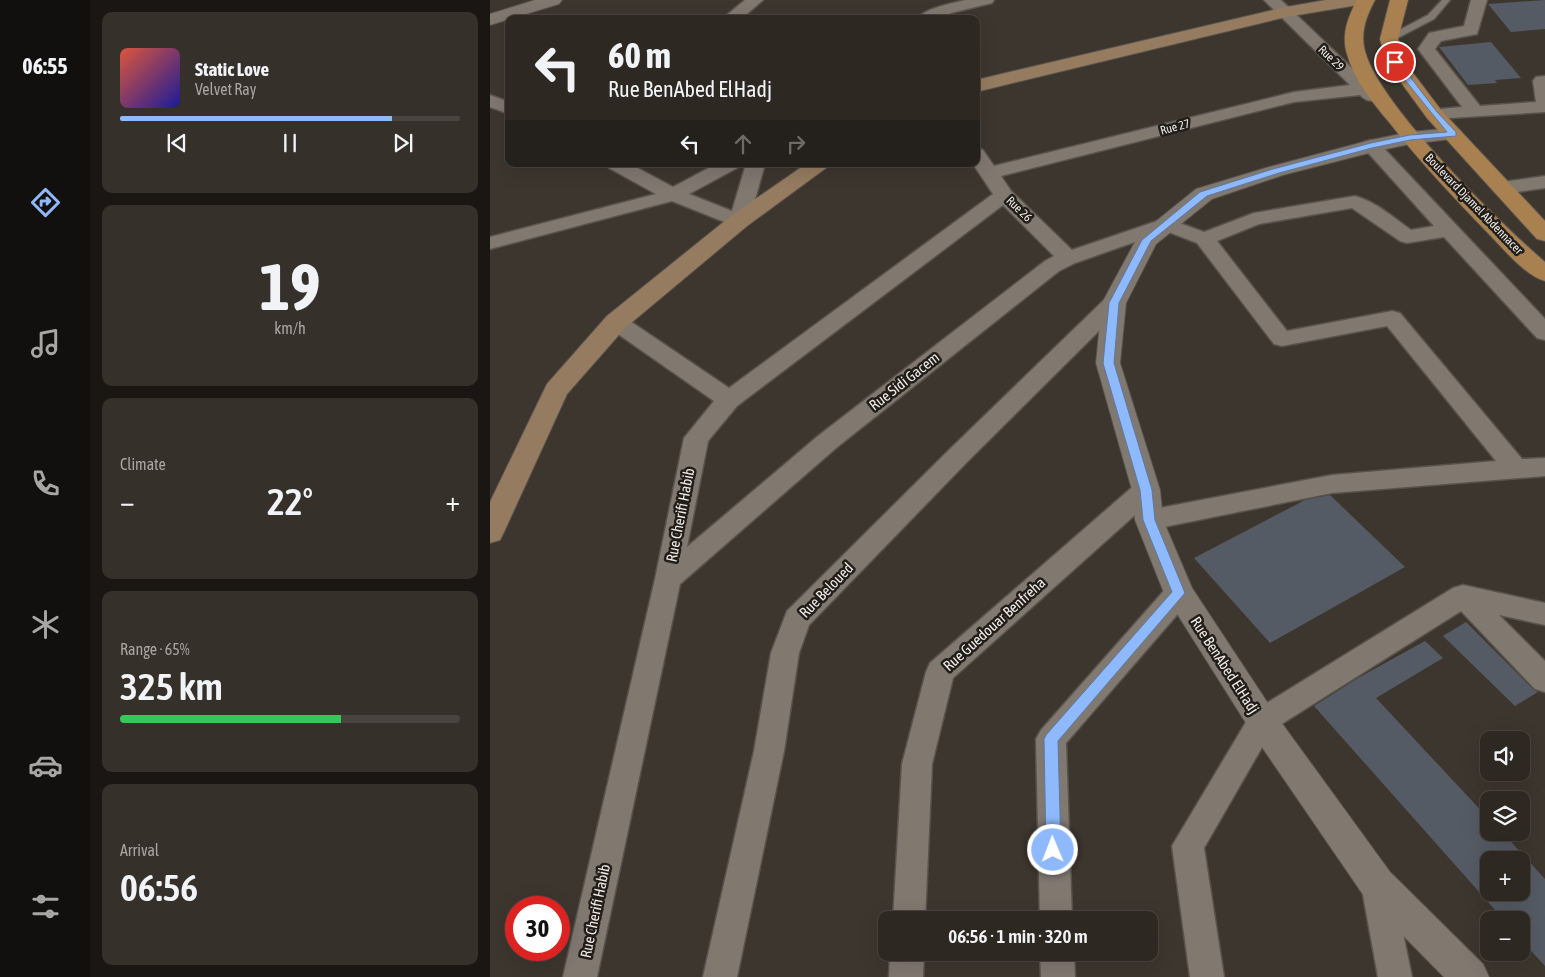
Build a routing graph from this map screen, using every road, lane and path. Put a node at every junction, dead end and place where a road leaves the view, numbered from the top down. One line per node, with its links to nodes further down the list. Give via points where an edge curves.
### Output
1 (553, 0): 12 (street)
2 (755, 0): 13 (street)
3 (930, 0): 14 (street)
4 (986, 0): 15 (street)
5 (1358, 0): 10 (main road)
6 (1366, 0): 27 (main road, Boulevard Djamel Abdennacer, via 1357,16 1353,34 1356,53 1369,83)
7 (1398, 0): 17 (main road)
8 (1446, 0): 17 (lane, via 1431,17)
9 (1479, 0): 26 (street, via 1471,30 1435,37 1426,49)
10 (1279, 6): 19 (main road); 20 (street, Rue 29)
11 (505, 15): 16 (street)
12 (506, 15)
13 (735, 15)
14 (919, 15)
15 (933, 15)
16 (490, 20)
17 (1389, 38): 28 (main road, via 1395,62)
18 (1545, 80): 22 (street, via 1542,80)
19 (980, 85)
20 (1363, 89): 27 (street, Rue 29); 38 (street, Rue 27, via 1294,97)
21 (490, 100): 24 (street)
22 (1545, 102)
23 (1545, 106): 26 (street)
24 (505, 107)
25 (505, 109): 29 (street)
26 (1475, 111): 28 (street)
27 (1392, 113): 31 (main road, Boulevard Djamel Abdennacer)
28 (1434, 114): 30 (main road)
29 (490, 116)
30 (1453, 134): 31 (street, Rue BenAbed ElHadj); 40 (main road)
31 (1410, 138): 32 (street, Rue BenAbed ElHadj); 50 (main road, Boulevard Djamel Abdennacer, via 1456,188)
32 (1371, 146): 44 (street, Rue BenAbed ElHadj, via 1204,194); 45 (street)
33 (980, 160): 38 (street, Rue 26)
34 (622, 167): 41 (street)
35 (724, 167): 41 (street)
36 (754, 167): 43 (street)
37 (815, 167): 43 (main road)
38 (988, 173): 42 (street, Rue 26)
39 (1545, 182): 40 (street)
40 (1502, 188): 46 (main road)
41 (673, 195): 43 (street); 48 (street)
42 (1004, 195): 49 (street, Rue 26); 54 (street, Rue Cherifi Habib)
43 (739, 221): 52 (main road)
44 (1166, 224): 47 (street); 49 (street, Rue Sidi Gacem); 51 (street, Rue BenAbed ElHadj, via 1147,240)
45 (1449, 230): 47 (street, via 1407,236 1354,202 1254,219); 53 (street)
46 (1545, 234)
47 (1204, 239): 56 (street, via 1282,339 1392,318)
48 (490, 243)
49 (1068, 258): 60 (street, Rue Sidi Gacem, via 1052,266 827,442)
50 (1545, 274)
51 (1114, 303): 57 (street, Rue BenAbed ElHadj, via 1108,363); 72 (street, Rue Beloued, via 797,619 786,653 769,751)
52 (616, 322): 54 (street); 59 (main road, via 556,390)
53 (1545, 333)
54 (729, 400): 60 (street, Rue Cherifi Habib, via 696,438)
55 (1545, 467): 56 (street)
56 (1516, 469): 58 (street, via 1332,484)
57 (1146, 490): 58 (street, Rue BenAbed ElHadj); 67 (street, Rue Guedouar Benfreha, via 940,672 917,764)
58 (1149, 520): 61 (street, Rue BenAbed ElHadj)
59 (490, 532)
60 (668, 578): 71 (street, Rue Cherifi Habib)
61 (1179, 593): 65 (street, Rue BenAbed ElHadj); 68 (street, via 1051,739)
62 (1463, 596): 63 (street); 64 (street); 65 (street)
63 (1545, 614)
64 (1545, 680)
65 (1262, 721): 66 (street, Rue BenAbed ElHadj); 75 (street, via 1188,846)
66 (1377, 884): 76 (street); 77 (street, Rue BenAbed ElHadj)
67 (909, 911)
68 (1056, 911)
69 (907, 961): 73 (street)
70 (1057, 961): 74 (street)
71 (580, 977)
72 (720, 977)
73 (906, 977)
74 (1058, 977)
75 (1207, 977)
76 (1395, 977)
77 (1470, 977)

